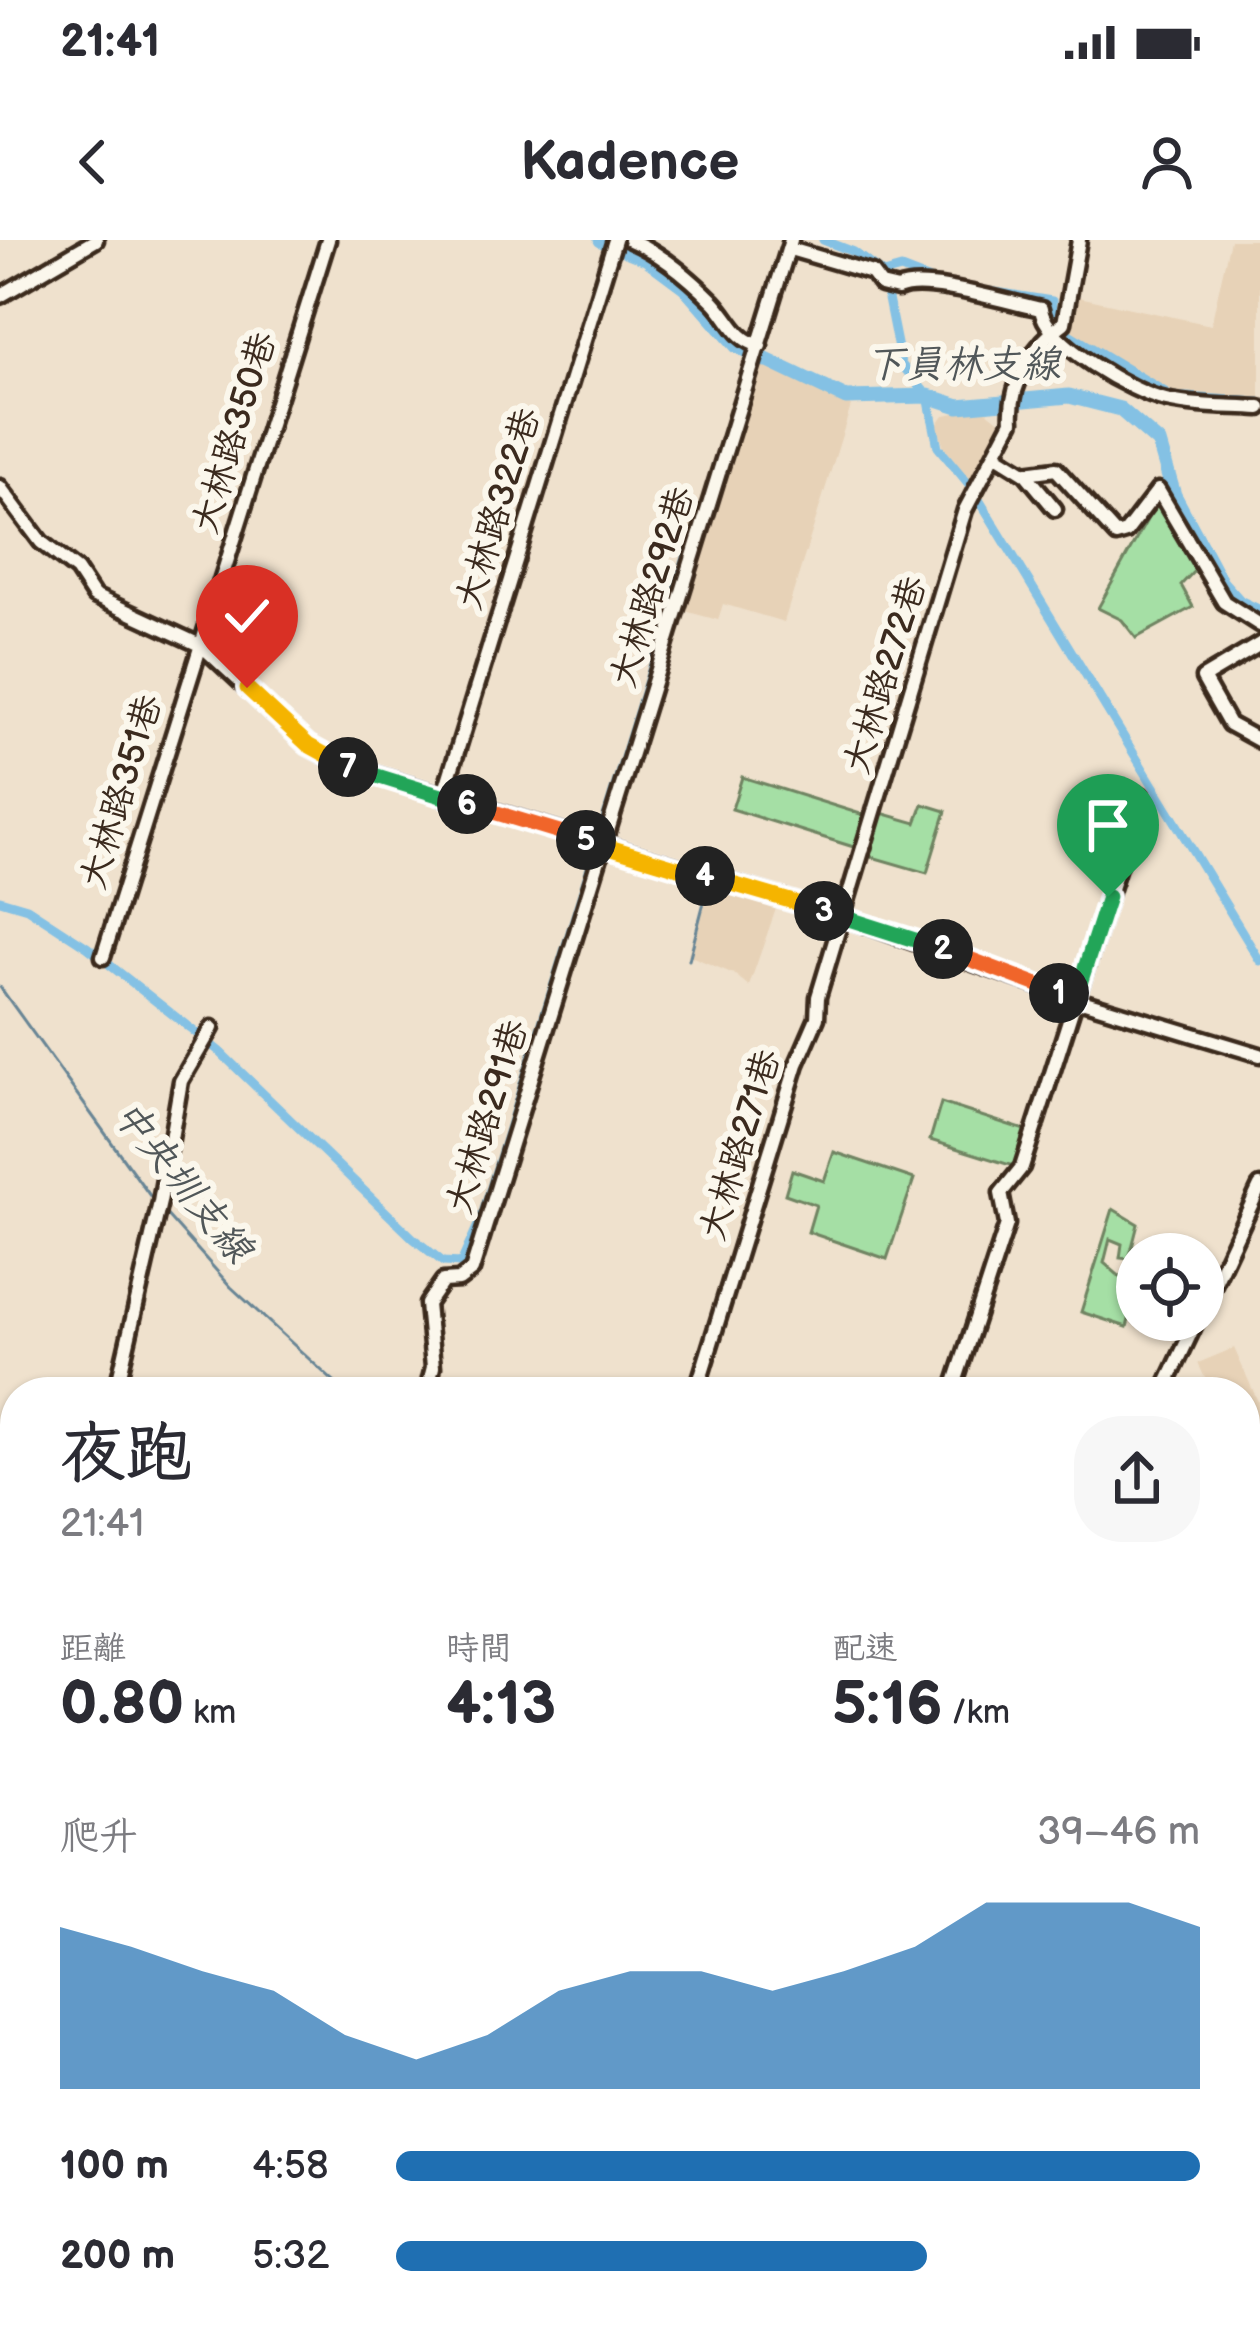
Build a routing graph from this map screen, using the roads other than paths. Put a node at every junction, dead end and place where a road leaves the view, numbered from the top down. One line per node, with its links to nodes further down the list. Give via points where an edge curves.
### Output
1 (96, 240): 7 (street)
2 (328, 240): 17 (street, 大林路350巷)
3 (615, 240): 20 (street, 大林路322巷)
4 (630, 240): 9 (street, via 716,304 743,341)
5 (1079, 240): 8 (street, 大林路272巷, via 1064,323)
6 (790, 245): 8 (street, via 898,289 958,291 1041,309); 9 (street, 大林路292巷)
7 (0, 296)
8 (1050, 333): 10 (street, via 1164,400); 11 (street, 大林路272巷, via 1035,344)
9 (760, 346): 21 (street, 大林路292巷)
10 (1260, 408)
11 (995, 455): 12 (street); 22 (street, 大林路272巷, via 965,511)
12 (1025, 473): 14 (street); 15 (street, via 1056,469 1115,536 1158,490 1223,602)
13 (0, 487): 17 (street, via 94,596)
14 (1055, 509)
15 (1260, 625)
16 (1260, 644): 18 (street, via 1203,678 1229,724)
17 (202, 646): 20 (street, via 313,748); 23 (street, 大林路351巷)
18 (1260, 741)
19 (1142, 795): 24 (street)
20 (443, 797): 21 (street)
21 (604, 846): 22 (street); 31 (street, 大林路291巷, via 472,1270 443,1280 427,1304)
22 (843, 916): 24 (street); 32 (street, 大林路271巷)
23 (103, 957)
24 (1075, 999): 26 (street); 33 (street, via 1022,1167 1001,1192 1007,1224)
25 (211, 1028): 30 (street, via 181,1081)
26 (1260, 1055)
27 (1260, 1186): 28 (street)
28 (1224, 1263)
29 (1188, 1341): 34 (street)
30 (119, 1377)
31 (430, 1377)
32 (701, 1377)
33 (957, 1377)
34 (1170, 1377)

